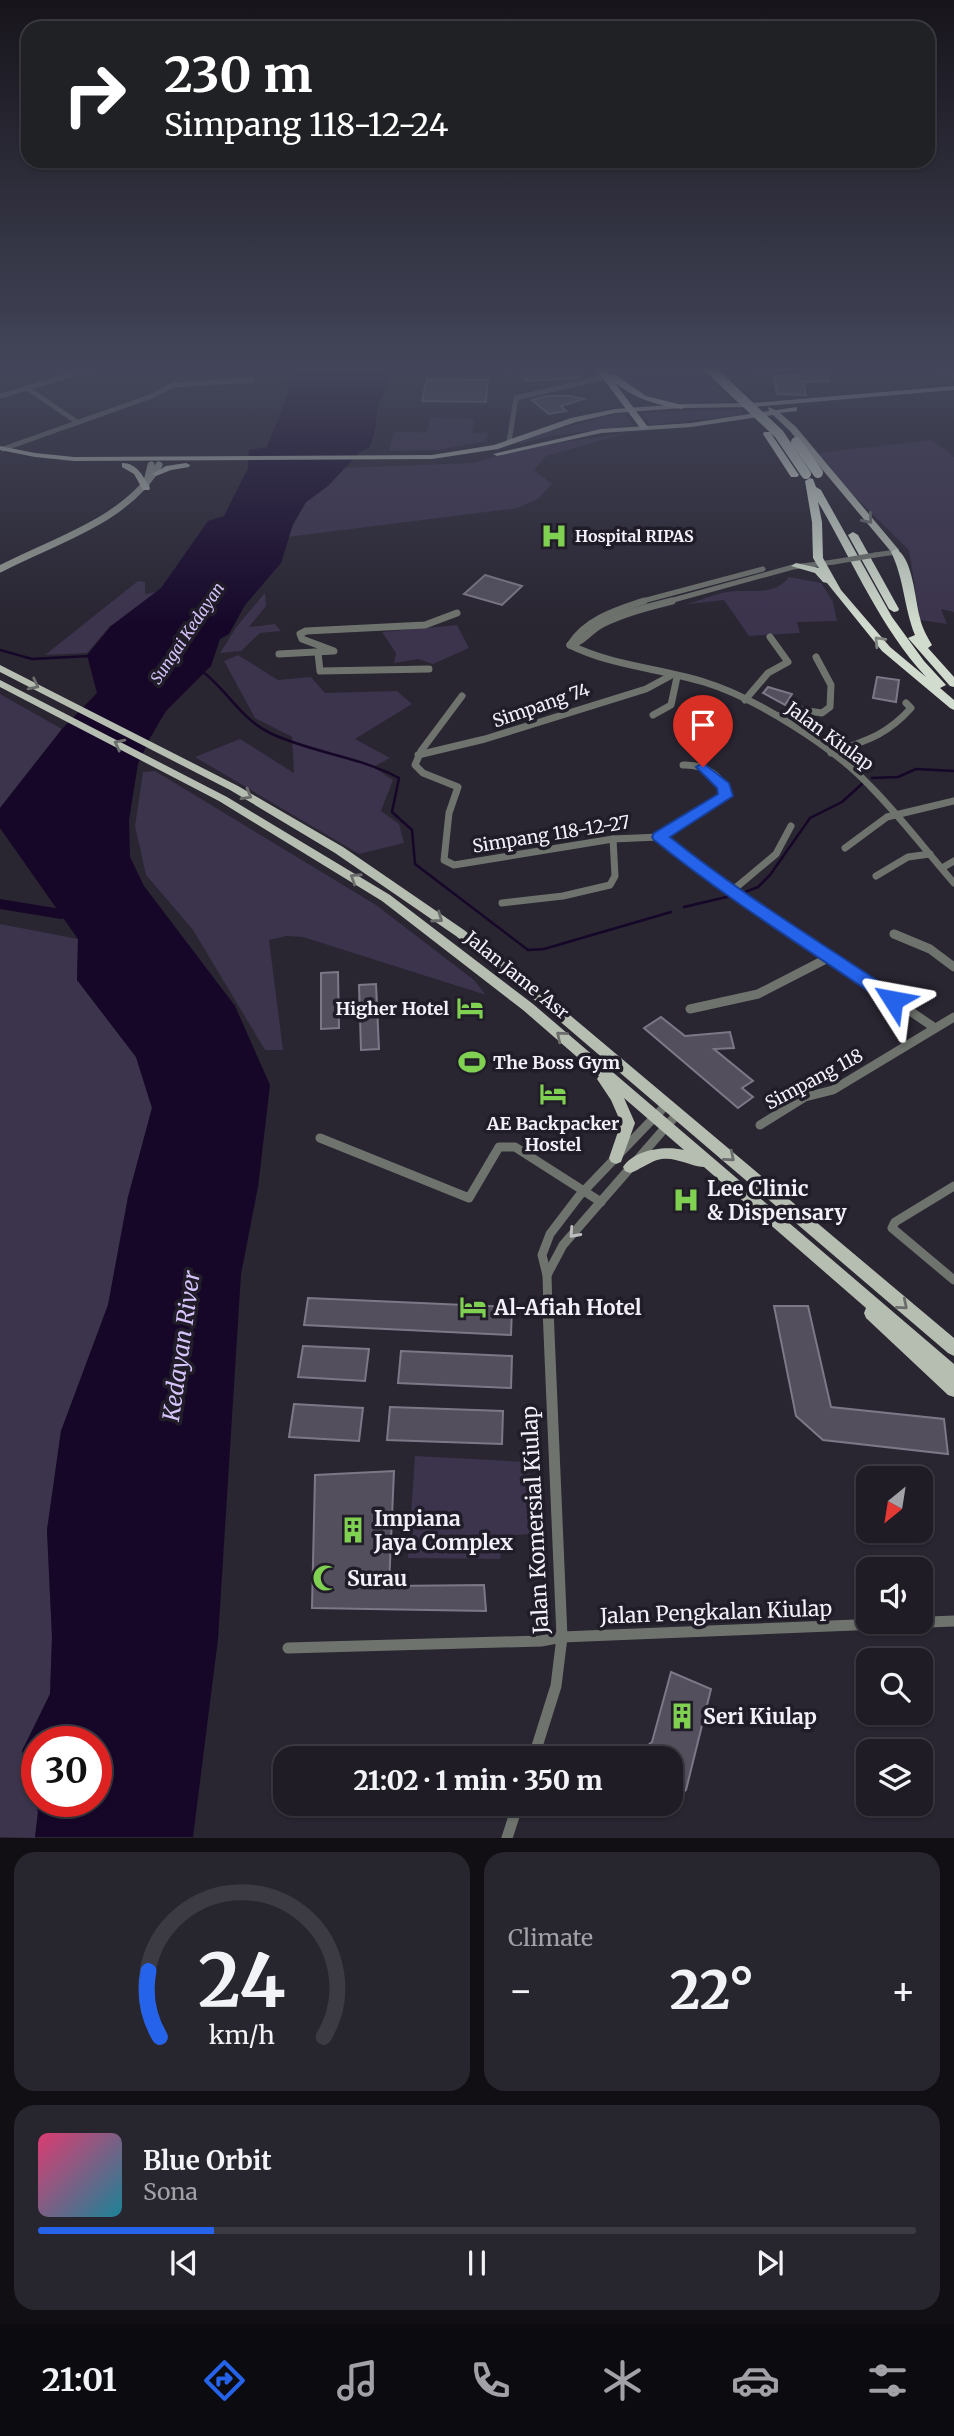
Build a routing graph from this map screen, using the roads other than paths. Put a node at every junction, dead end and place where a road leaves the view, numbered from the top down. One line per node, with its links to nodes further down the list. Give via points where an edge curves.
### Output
1 (16, 454): 12 (main road, via 49,462)
2 (27, 454): 11 (main road)
3 (460, 454): 10 (main road)
4 (484, 454): 10 (main road, via 452,460)
5 (780, 454): 15 (highway, bridge)
6 (794, 454): 16 (highway, bridge)
7 (800, 454): 16 (highway, bridge)
8 (813, 454): 18 (main road, one-way to 18)
9 (245, 461): 10 (main road); 11 (main road); 13 (main road)
10 (363, 461)
11 (156, 462): 12 (main road); 13 (main road); 14 (main road); 17 (main road)
12 (125, 465): 17 (main road, via 137,472)
13 (190, 465): 14 (main road)
14 (156, 474): 17 (main road)
15 (794, 475)
16 (811, 476): 19 (highway); 32 (highway, via 918,646); 34 (highway, via 894,628 920,664)
17 (146, 488): 21 (main road, via 93,523)
18 (896, 552): 19 (street, bridge); 32 (highway, via 923,640)
19 (821, 564): 20 (street); 22 (highway)
20 (794, 566): 22 (highway, via 819,571); 30 (street, Jalan Kiulap, via 620,615 570,645 590,655)
21 (0, 569)
22 (837, 592): 37 (highway, one-way to 22, via 886,649)
23 (457, 613): 25 (street, via 425,625 303,632 302,639 334,651)
24 (770, 637): 35 (street, via 788,662 768,673)
25 (317, 653): 26 (street); 29 (street, via 320,671)
26 (279, 654)
27 (816, 657): 39 (street, via 831,685 830,707 822,713 801,710)
28 (0, 668): 63 (main road, Jalan Jame 'Asr, one-way to 63, via 187,763 339,850 460,933)
29 (429, 668)
30 (674, 677): 35 (street, Jalan Kiulap, via 705,682); 38 (street, via 671,705); 41 (street, Simpang 74, via 487,740)
31 (0, 683): 62 (main road, Jalan Jame 'Asr, one-way to 31, via 487,974 386,898 180,775)
32 (954, 683)
33 (462, 696): 41 (street)
34 (954, 697)
35 (746, 700): 39 (street, Jalan Kiulap)
36 (906, 703): 40 (street, via 911,708 895,726)
37 (954, 706)
38 (653, 715)
39 (779, 716): 40 (street, Jalan Kiulap)
40 (831, 753): 44 (street, Jalan Kiulap)
41 (418, 755): 47 (street, Simpang 118-12-27, via 418,771 458,787 449,813 444,860 448,863)
42 (683, 765): 46 (street, via 709,772 724,786 726,796)
43 (954, 801): 44 (street)
44 (897, 814): 48 (street, via 875,824); 49 (street, Jalan Kiulap)
45 (791, 826): 54 (street, via 771,857)
46 (659, 837): 47 (street, Simpang 118-12-27); 54 (street)
47 (613, 839): 55 (street, via 615,876 610,885)
48 (845, 848)
49 (930, 854): 51 (street, Jalan Kiulap); 52 (street, via 908,856)
50 (954, 861): 51 (street)
51 (942, 868): 53 (street, Jalan Kiulap)
52 (876, 876)
53 (954, 883)
54 (733, 890): 57 (street)
55 (502, 903)
56 (894, 934): 58 (street, via 930,949)
57 (830, 957): 59 (street, via 758,994); 61 (street)
58 (954, 967)
59 (690, 1009)
60 (954, 1017): 61 (street, Simpang 118)
61 (935, 1028): 65 (street, Simpang 118, via 833,1090 806,1097)
62 (594, 1064): 64 (main road, Jalan Jame 'Asr); 67 (main road, via 628,1124)
63 (672, 1109): 64 (street, Jalan Komersial Kiulap); 64 (street, Jalan Komersial Kiulap); 76 (main road, Jalan Jame 'Asr, one-way to 76)
64 (661, 1121): 67 (street, Jalan Komersial Kiulap); 68 (main road, Jalan Jame 'Asr); 69 (street, Jalan Komersial Kiulap)
65 (760, 1125)
66 (320, 1138): 71 (street, via 469,1198 499,1147 506,1145)
67 (616, 1158): 71 (street, Jalan Komersial Kiulap)
68 (712, 1166): 69 (main road, via 661,1151); 73 (main road, Jalan Jame 'Asr)
69 (630, 1167): 72 (street, Jalan Komersial Kiulap)
70 (954, 1186): 75 (street, via 892,1228)
71 (585, 1191): 72 (street); 74 (street, Jalan Komersial Kiulap, via 548,1238 542,1262)
72 (601, 1202): 74 (street, Jalan Komersial Kiulap, one-way to 74, via 563,1245)
73 (803, 1245): 77 (main road, Jalan Jame 'Asr); 78 (main road)
74 (547, 1275): 80 (street, Jalan Komersial Kiulap)
75 (954, 1280)
76 (954, 1348)
77 (954, 1374)
78 (954, 1389)
79 (954, 1621): 80 (street, Jalan Pengkalan Kiulap)
80 (562, 1637): 81 (street, Jalan Pengkalan Kiulap); 82 (street, Jalan Komersial Kiulap, via 556,1686)
81 (288, 1648)
82 (537, 1746)
83 (514, 1816): 84 (street)
84 (507, 1838)

